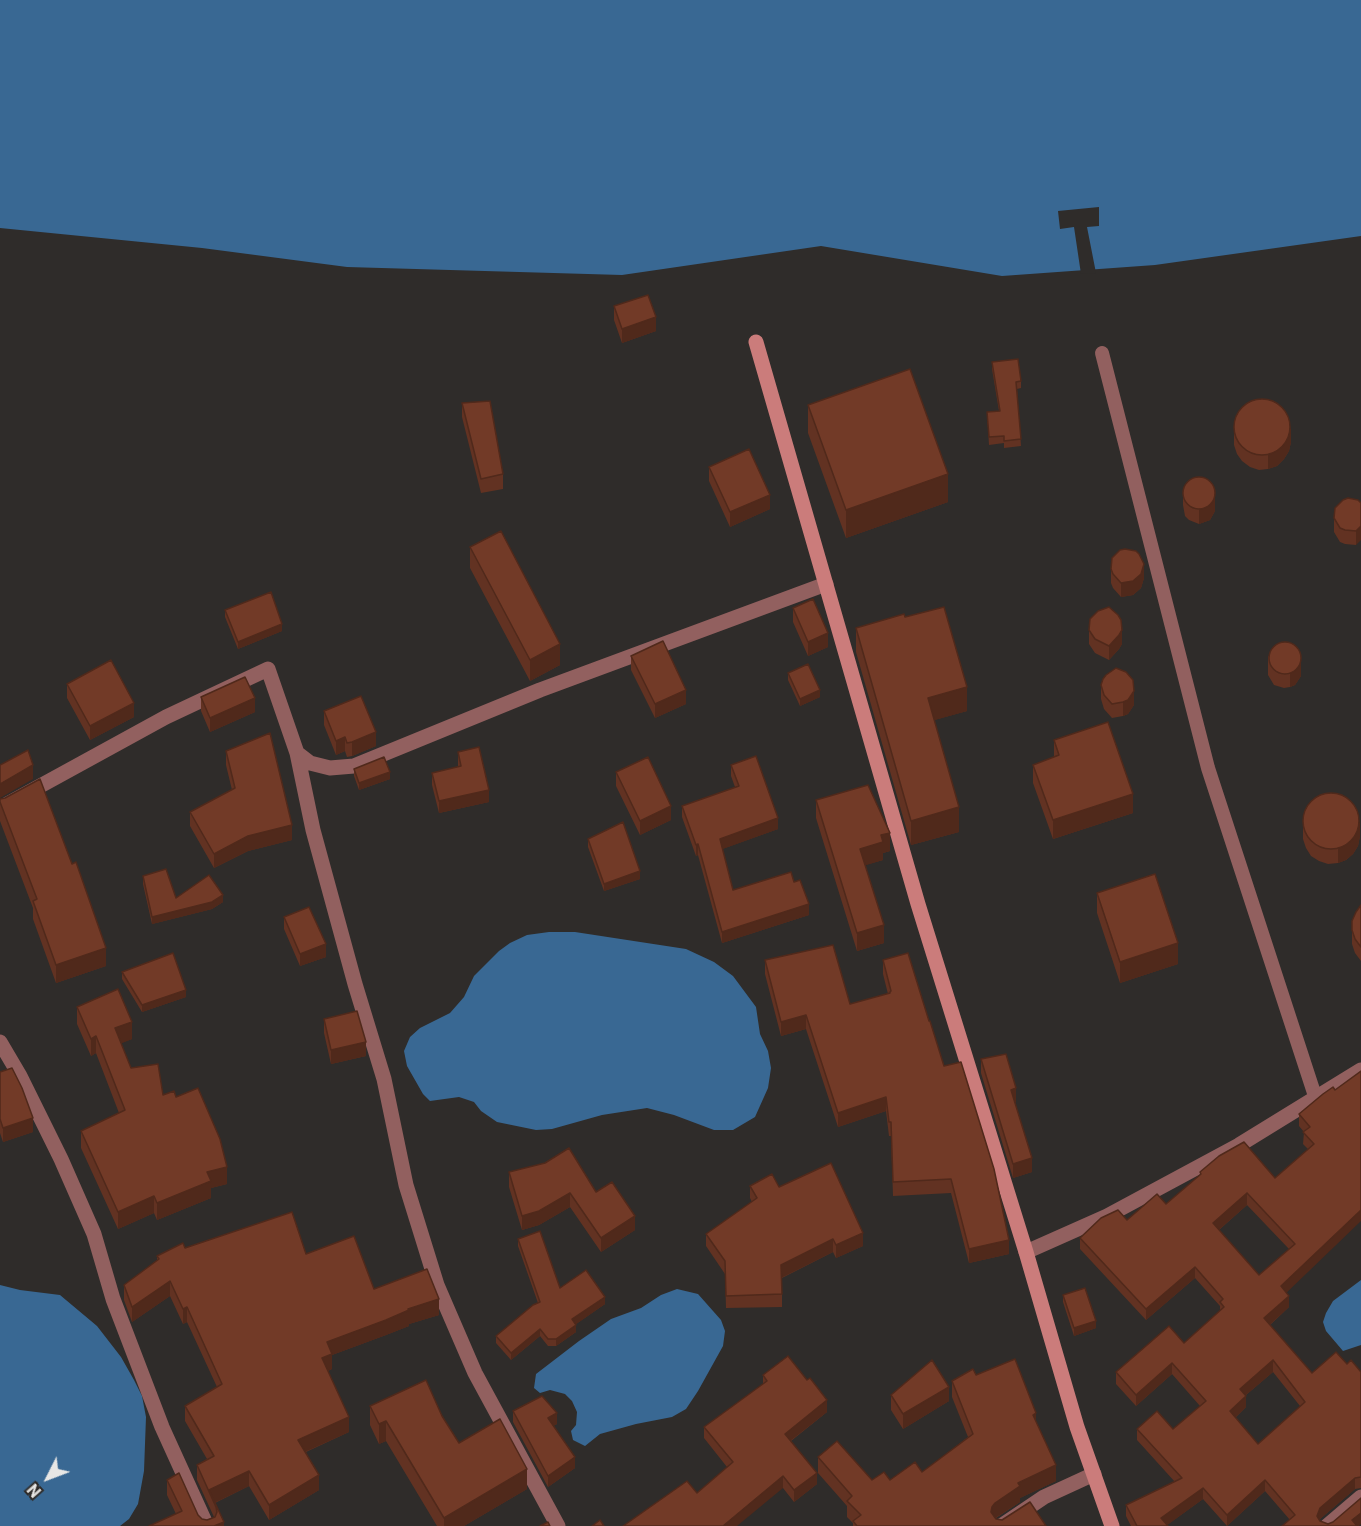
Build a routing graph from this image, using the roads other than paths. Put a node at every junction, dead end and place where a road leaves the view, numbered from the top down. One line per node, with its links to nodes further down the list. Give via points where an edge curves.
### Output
1 (756, 342): 3 (street)
2 (1102, 353): 8 (lane, via 1208,768)
3 (826, 584): 4 (street, via 540,690 354,766 330,768 310,763); 9 (street, via 918,904)
4 (297, 753): 5 (street, via 268,669 166,717); 13 (street, via 313,830 384,1078 406,1185 437,1285 475,1373)
5 (0, 808)
6 (0, 1042): 12 (street, via 56,1149 94,1234 113,1299 162,1427)
7 (1361, 1070): 8 (street)
8 (1316, 1099): 9 (street, via 1107,1216)
9 (1026, 1252): 10 (street)
10 (1094, 1474): 14 (street, via 1044,1497); 15 (street)
11 (1361, 1497): 16 (street)
12 (207, 1526)
13 (558, 1526)
14 (1002, 1526)
15 (1112, 1526)
16 (1327, 1526)

